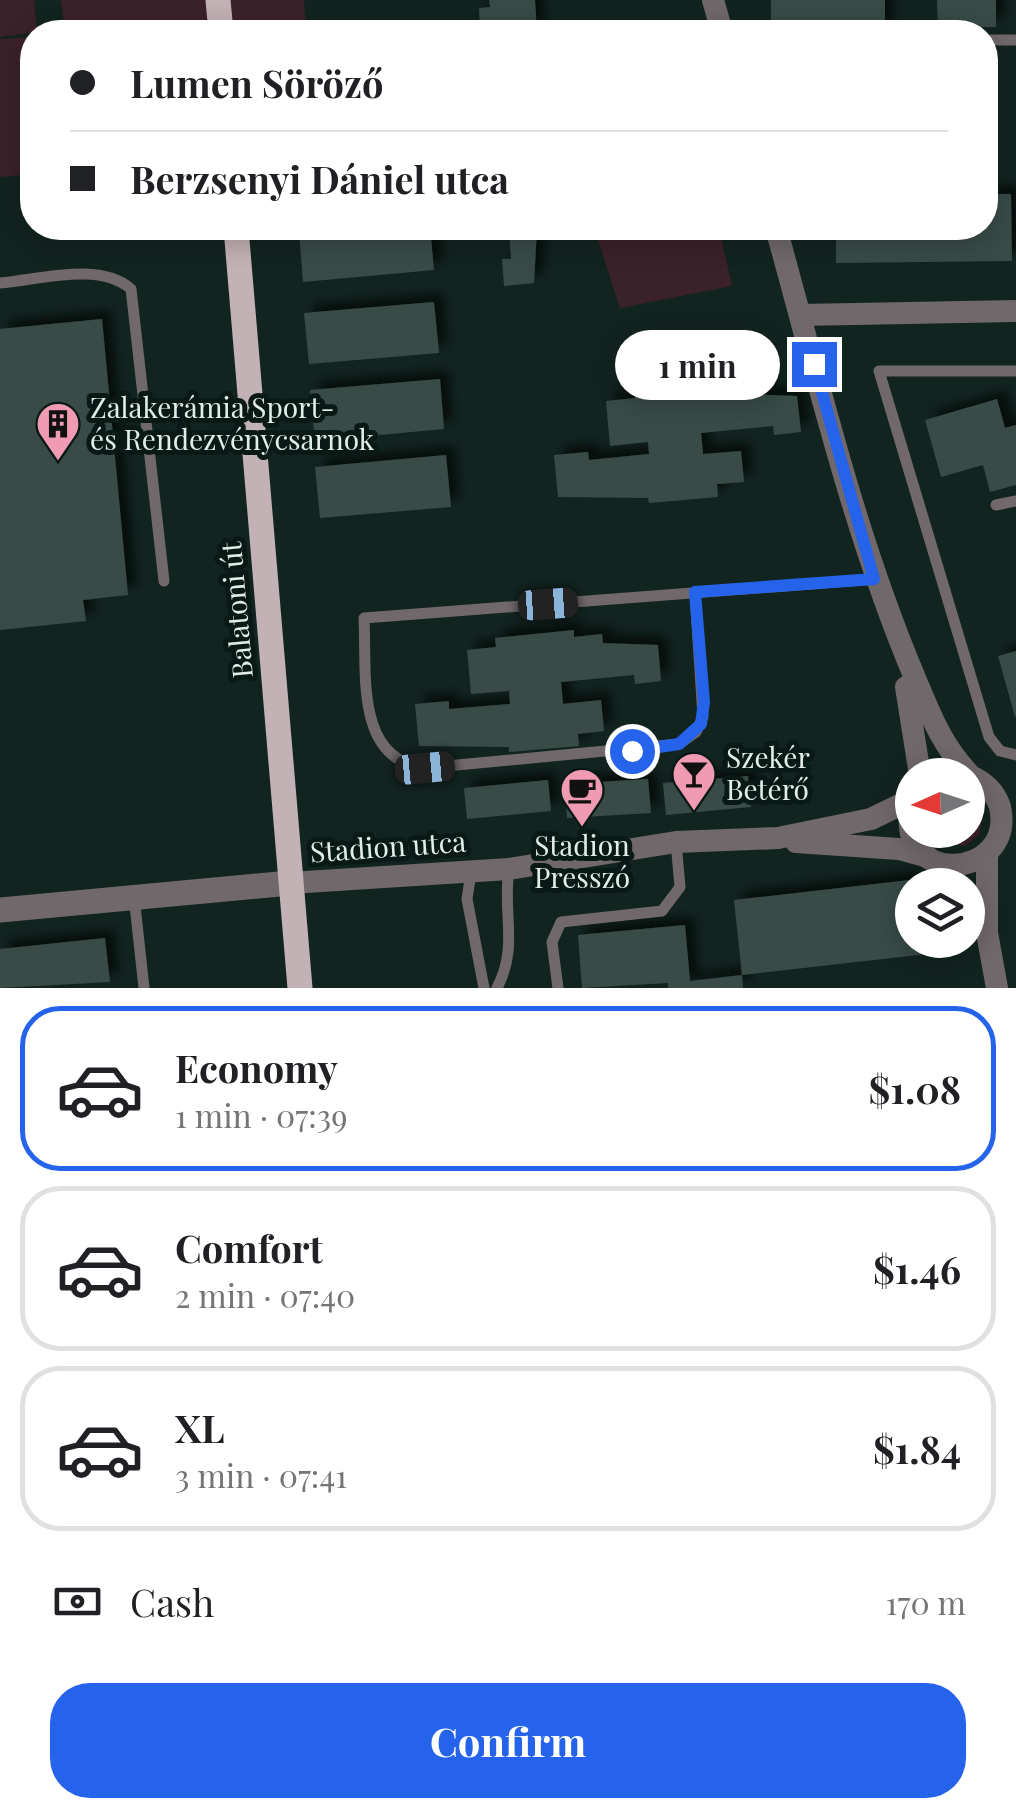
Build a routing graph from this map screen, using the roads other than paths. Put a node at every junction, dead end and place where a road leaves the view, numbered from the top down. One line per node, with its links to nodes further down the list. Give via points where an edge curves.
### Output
1 (237, 240): 29 (main road, Balatoni út)
2 (779, 240): 5 (street)
3 (0, 283): 10 (lane, via 99,274 131,289)
4 (1016, 310): 5 (street)
5 (800, 314): 9 (street)
6 (1016, 370): 13 (lane, via 879,371 990,737 1000,750)
7 (1016, 500): 8 (lane)
8 (996, 505)
9 (874, 579): 11 (lane); 12 (street)
10 (164, 581)
11 (695, 592): 11 (lane, via 364,618 375,735 398,762 425,768 679,744 703,717)
12 (898, 644): 14 (street); 15 (street, via 938,738)
13 (1016, 754)
14 (917, 758)
15 (955, 758)
16 (985, 784): 18 (street)
17 (985, 794): 24 (street, via 1002,814)
18 (1016, 798)
19 (895, 809): 21 (street, Stadion utca)
20 (1016, 836): 24 (street, Stadion utca)
21 (778, 838): 22 (street, Stadion utca); 25 (street, Stadion utca, via 899,850)
22 (676, 842): 27 (street, Stadion utca); 38 (lane, via 680,887 669,906 652,914 562,922 552,942)
23 (923, 848): 25 (street)
24 (990, 850): 25 (street, Stadion utca, via 958,866); 33 (street, via 984,897)
25 (933, 860): 26 (street)
26 (939, 868)
27 (509, 869): 28 (street, Stadion utca); 37 (lane, via 504,896 510,962)
28 (471, 872): 29 (street, Stadion utca); 36 (lane, via 468,899)
29 (290, 883): 30 (street, Stadion utca); 35 (main road, Balatoni út)
30 (134, 896): 31 (street, Stadion utca); 34 (lane)
31 (0, 910)
32 (985, 956): 33 (street)
33 (995, 980)
34 (144, 988)
35 (300, 988)
36 (484, 988)
37 (497, 988)
38 (558, 988)

